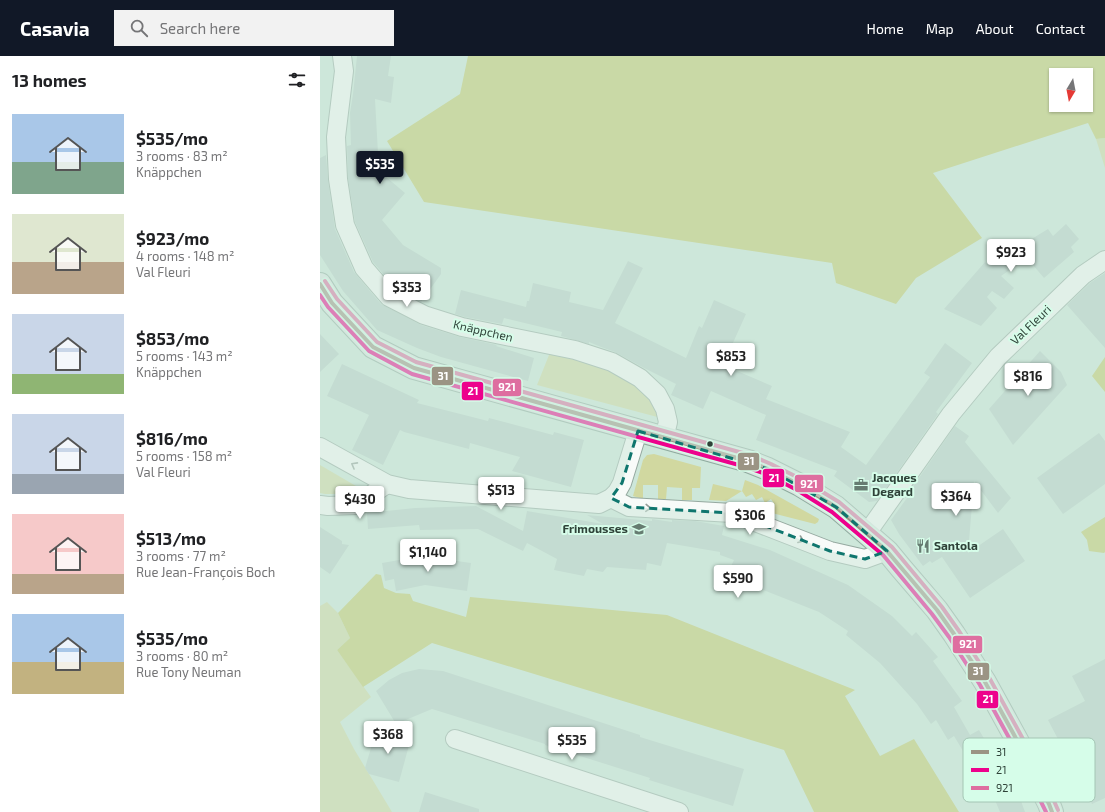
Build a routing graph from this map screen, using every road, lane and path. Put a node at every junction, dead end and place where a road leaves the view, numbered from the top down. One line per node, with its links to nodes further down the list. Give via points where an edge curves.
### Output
1 (342, 56): 5 (street, Knäppchen, via 344,71 336,137 338,179 346,225 364,268 389,297 424,315 462,327 575,350 612,362 640,378 657,394 668,422)
2 (1105, 260): 10 (street, Val Fleuri, via 1082,275 998,357 951,414)
3 (320, 284): 4 (main road, via 332,303 373,347 414,368)
4 (638, 431): 5 (main road); 8 (street, via 622,482)
5 (664, 438): 10 (main road, via 768,469 836,507)
6 (320, 447): 7 (street, one-way to 6)
7 (387, 484): 8 (street, via 409,489 599,504); 9 (street, via 356,505)
8 (611, 498): 11 (street, one-way to 11, via 629,507 732,513 830,551 865,559)
9 (320, 505)
10 (867, 533): 11 (main road)
11 (887, 551): 12 (main road, via 954,634)
12 (1016, 738)
13 (454, 739): 15 (street)
14 (1048, 802): 16 (main road)
15 (680, 812)
16 (1052, 812)

